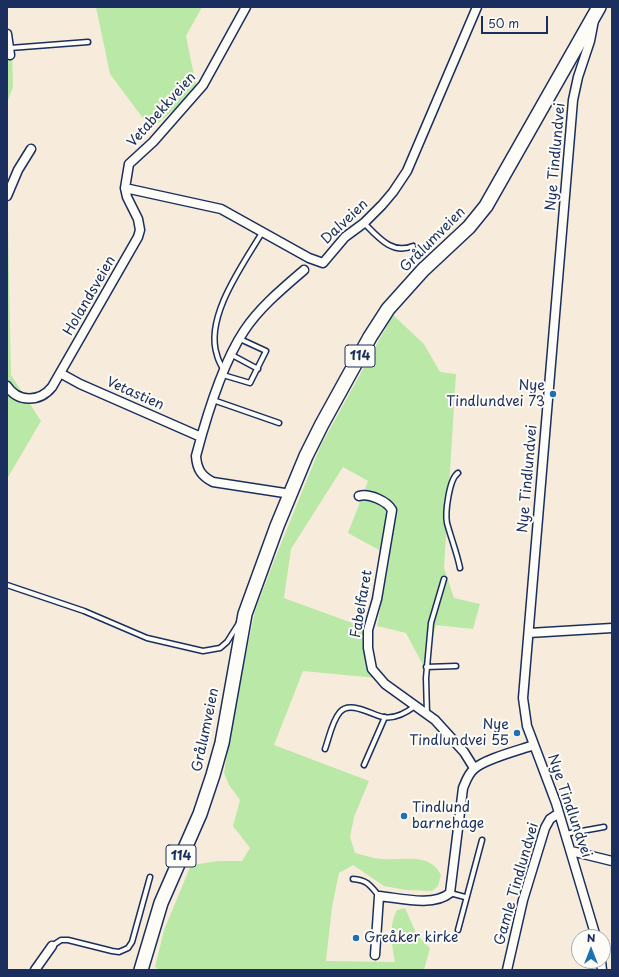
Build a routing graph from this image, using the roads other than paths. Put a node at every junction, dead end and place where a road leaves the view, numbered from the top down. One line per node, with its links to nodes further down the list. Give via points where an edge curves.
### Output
1 (246, 7): 8 (street, Vetabekkveien, via 203,86 153,142 129,164)
2 (477, 7): 10 (street, Dalveien, via 407,171 393,192)
3 (596, 12): 24 (main road, Grålumveien / 114, via 486,206 469,227 423,270 378,325 322,424); 31 (street, Nye Tindlundvei, via 594,29 573,100)
4 (7, 34): 6 (street)
5 (88, 42): 6 (lane)
6 (10, 52)
7 (31, 149): 9 (street, via 18,170)
8 (125, 188): 11 (street, Dalveien, via 221,209); 17 (street, Holandsveien, via 138,218 138,237)
9 (7, 196)
10 (364, 223): 11 (street, Dalveien, via 345,237 323,263 309,258); 12 (lane, via 392,248)
11 (263, 231): 18 (lane, via 219,312 215,341 216,354)
12 (413, 246)
13 (304, 270): 14 (street, via 258,313)
14 (240, 339): 15 (street); 16 (lane, via 266,351)
15 (232, 355): 16 (lane); 18 (street)
16 (258, 369): 18 (lane, via 250,383)
17 (60, 373): 19 (street, Holandsveien, via 48,391 38,398 19,397); 22 (street, Vetastien)
18 (223, 373): 20 (street)
19 (7, 386)
20 (213, 400): 21 (lane); 22 (street)
21 (279, 423)
22 (201, 437): 24 (street, via 196,462 198,470 206,479)
23 (458, 473): 26 (lane, via 450,485 447,522)
24 (291, 494): 29 (main road, Grålumveien / 114)
25 (359, 496): 34 (street, Fabelfaret, via 364,495 384,502 392,510 377,599 368,630 372,668 385,684)
26 (460, 568)
27 (444, 579): 33 (lane, via 431,623)
28 (7, 586): 29 (lane, via 84,611 147,638 203,651 220,648)
29 (245, 614): 58 (main road, Grålumveien / 114, via 222,743 213,775 200,814 161,903)
30 (612, 628): 31 (street)
31 (529, 633): 37 (street, Nye Tindlundvei, via 523,698 527,726)
32 (456, 666): 33 (lane)
33 (426, 667): 35 (lane)
34 (414, 706): 35 (street, Fabelfaret); 36 (lane, via 405,714)
35 (427, 714): 40 (street, Fabelfaret, via 464,752)
36 (385, 717): 38 (lane, via 352,708 341,710); 39 (lane)
37 (534, 745): 40 (street); 41 (street, Nye Tindlundvei)
38 (324, 749)
39 (364, 765)
40 (474, 768): 49 (street, via 467,777 464,788)
41 (559, 813): 43 (street, Nye Tindlundvei); 56 (street, Gamle Tindlundvei, via 550,818 545,828)
42 (604, 827): 43 (lane)
43 (565, 834): 45 (street, Nye Tindlundvei)
44 (482, 840): 51 (lane)
45 (571, 850): 46 (street); 52 (street, Nye Tindlundvei)
46 (612, 861)
47 (150, 877): 54 (lane, via 128,948 119,952 68,940 61,940)
48 (352, 879): 50 (lane, via 363,880)
49 (450, 893): 50 (street, via 444,898 430,901); 51 (lane)
50 (380, 896): 55 (street)
51 (465, 898): 53 (lane)
52 (594, 929)
53 (458, 930)
54 (52, 946): 57 (street)
55 (375, 955)
56 (505, 968)
57 (35, 970)
58 (141, 970)

